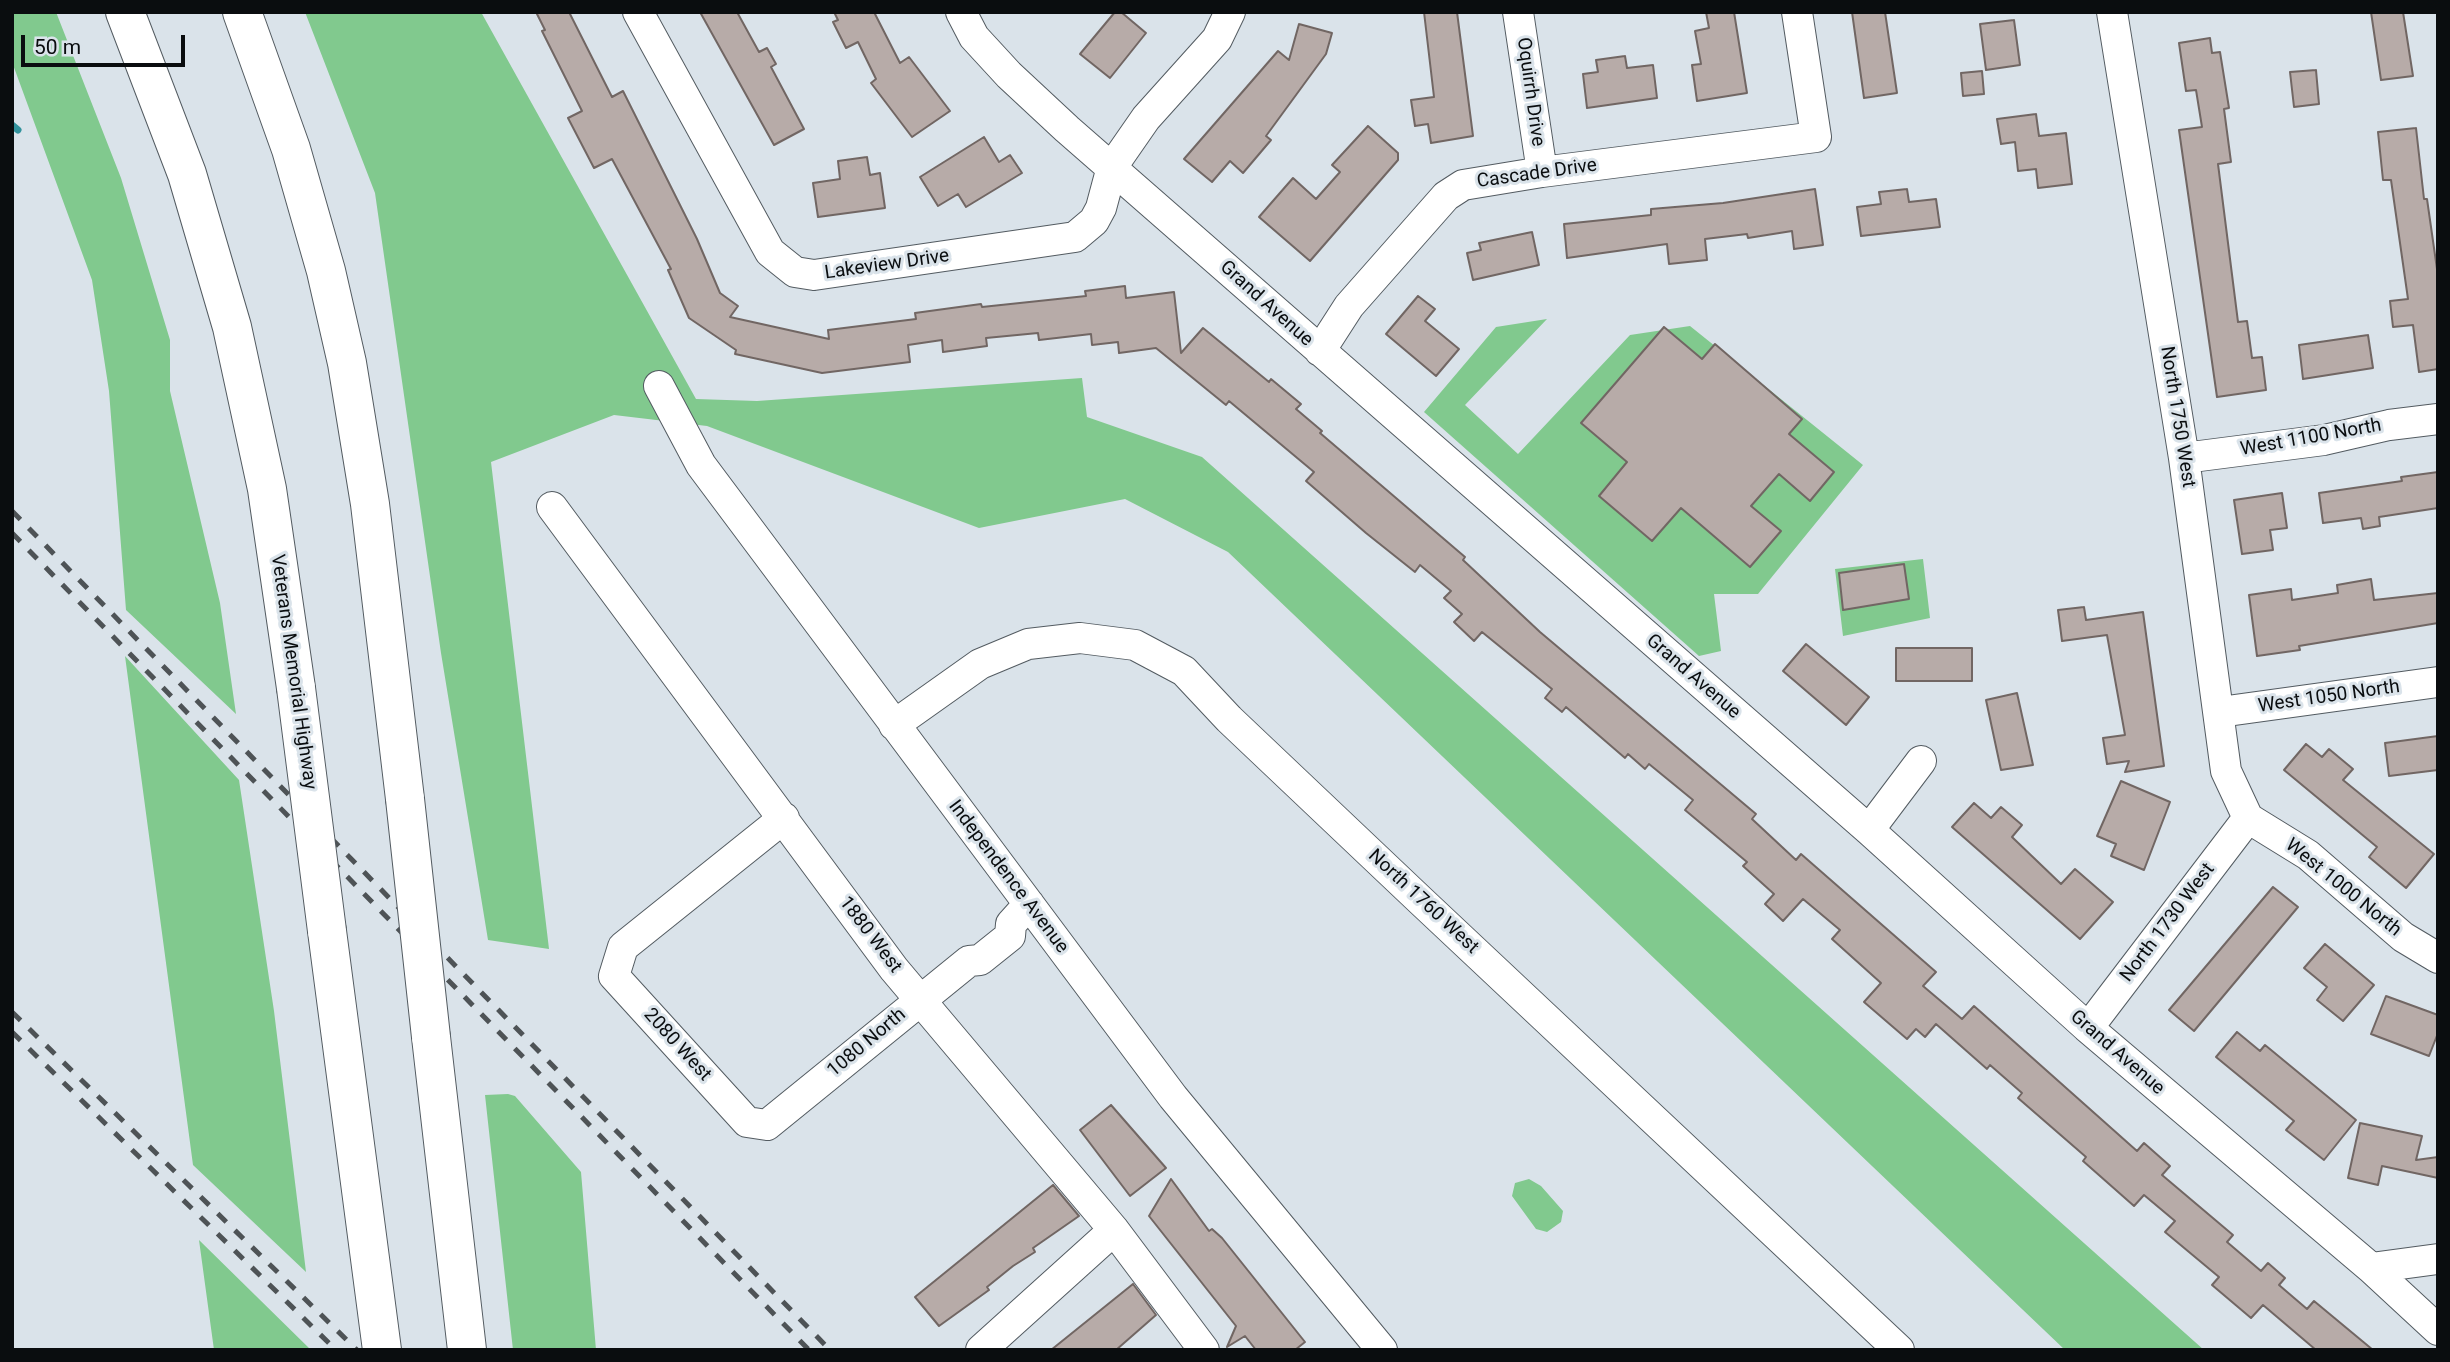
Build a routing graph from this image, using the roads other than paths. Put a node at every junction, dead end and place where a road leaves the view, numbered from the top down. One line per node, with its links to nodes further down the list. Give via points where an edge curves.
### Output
1 (125, 12): 32 (highway, Veterans Memorial Highway, bridge, via 187,174 232,327 267,489)
2 (242, 12): 33 (highway, bridge, via 291,149 347,363 368,491)
3 (638, 12): 9 (street, Lakeview Drive, via 770,252 795,272 814,275 1066,241 1094,222)
4 (961, 12): 9 (street, Grand Avenue, via 974,37 1009,75)
5 (1230, 12): 9 (street, Lakeview Drive, via 1217,40 1146,118)
6 (1518, 12): 10 (street, Oquirrh Drive)
7 (1797, 12): 10 (street, Cascade Drive, via 1816,136)
8 (2112, 12): 14 (street, North 1750 West)
9 (1112, 167): 11 (street, Grand Avenue)
10 (1542, 172): 11 (street, Cascade Drive, via 1454,190 1349,306)
11 (1320, 351): 22 (street, Grand Avenue)
12 (659, 386): 18 (street, Independence Avenue, via 701,465)
13 (2438, 419): 14 (street, West 1100 North)
14 (2184, 458): 17 (street, North 1750 West)
15 (552, 507): 20 (street, 1880 West)
16 (2438, 682): 17 (street, West 1050 North)
17 (2220, 712): 21 (street, North 1750 West, via 2226,771)
18 (894, 725): 23 (street, Independence Avenue); 37 (street, North 1760 West, via 981,664 1028,644 1080,638 1135,645 1184,671 1229,719)
19 (1921, 761): 22 (street)
20 (784, 818): 25 (street, 1880 West); 27 (street, 2080 West, via 623,947 614,976 747,1122)
21 (2248, 818): 24 (street, West 1000 North, via 2308,855 2403,937); 26 (street, North 1730 West)
22 (1869, 830): 26 (street, Grand Avenue)
23 (1020, 914): 25 (street, 1080 North, via 1010,936); 36 (street, Independence Avenue)
24 (2438, 958)
25 (920, 999): 27 (street, 1080 North); 28 (street, 1880 West)
26 (2088, 1028): 30 (street, Grand Avenue)
27 (767, 1125)
28 (1114, 1230): 34 (street); 35 (street, 1880 West)
29 (2438, 1259): 30 (street)
30 (2371, 1268): 31 (street, Grand Avenue)
31 (2438, 1329)
32 (382, 1350)
33 (467, 1350)
34 (981, 1350)
35 (1204, 1350)
36 (1382, 1350)
37 (1899, 1350)

